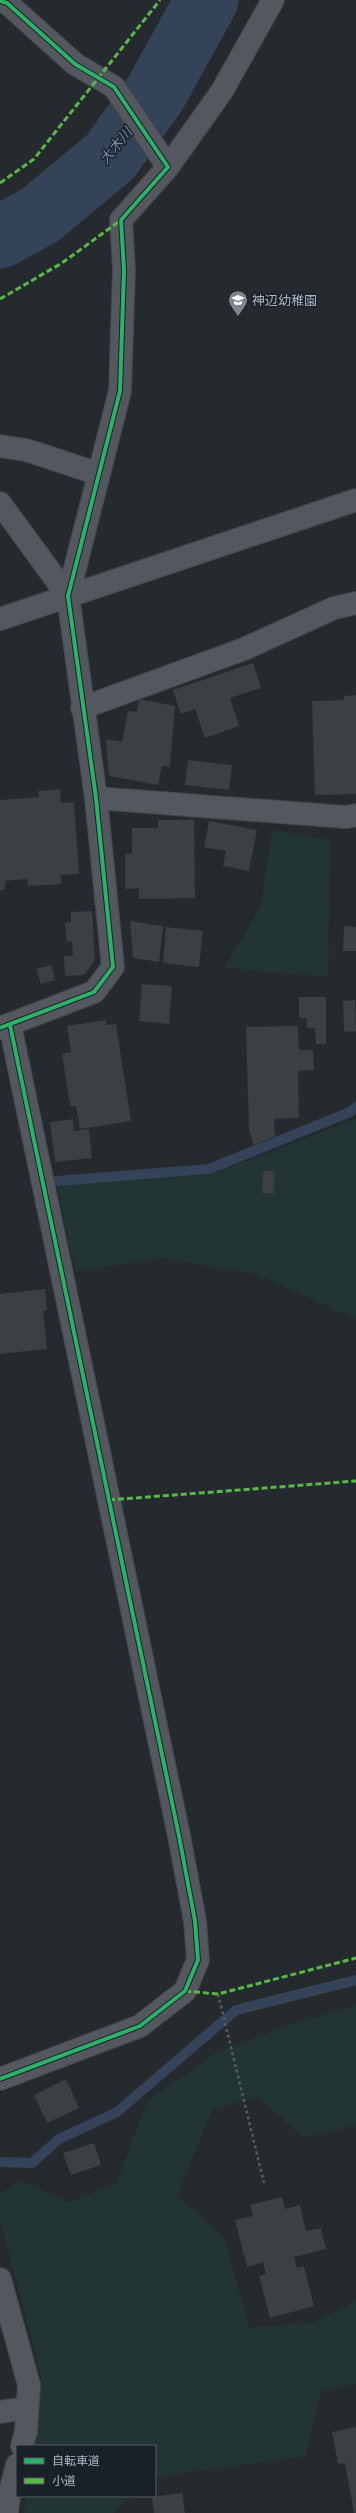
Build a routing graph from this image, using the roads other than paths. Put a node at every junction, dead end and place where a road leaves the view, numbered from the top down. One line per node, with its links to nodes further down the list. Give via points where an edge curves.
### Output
1 (273, 0): 3 (street, via 222,91)
2 (0, 1): 3 (street, via 7,3 75,64 114,87)
3 (165, 161): 5 (street, via 121,220 124,270 120,391)
4 (0, 446): 5 (street, via 26,450)
5 (99, 474): 8 (street)
6 (356, 500): 8 (street)
7 (0, 503): 8 (street)
8 (68, 596): 10 (street); 11 (street)
9 (356, 603): 11 (street, via 334,608 244,649)
10 (0, 618)
11 (82, 708): 12 (street)
12 (96, 798): 13 (street, via 346,817); 14 (street, via 113,967 94,992)
13 (356, 815)
14 (5, 1026): 15 (street, via 179,1836 195,1921 198,1960 185,1991 140,2026)
15 (0, 2079)
16 (0, 2279): 17 (street, via 29,2386)
17 (28, 2408): 18 (street); 19 (street)
18 (0, 2412)
19 (22, 2445)
20 (16, 2469): 21 (street)
21 (7, 2513)

